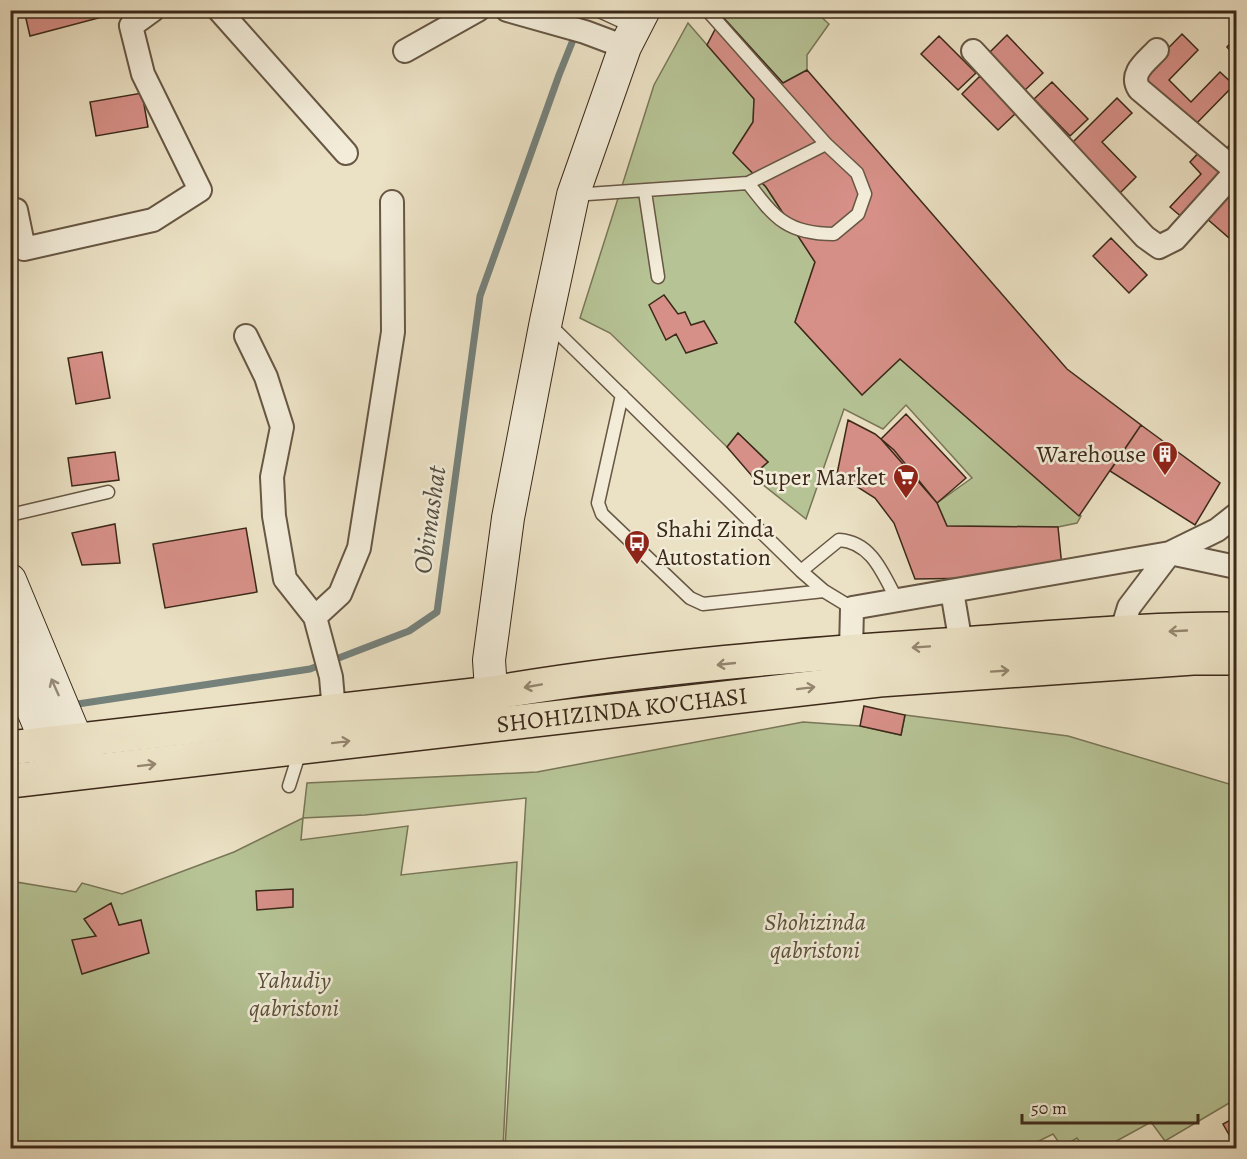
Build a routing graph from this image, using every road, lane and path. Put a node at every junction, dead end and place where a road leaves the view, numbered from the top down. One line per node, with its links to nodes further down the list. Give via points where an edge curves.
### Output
1 (153, 10): 18 (street, via 131,26 143,74 200,190 153,220 24,249 16,210)
2 (219, 10): 12 (street)
3 (477, 10): 9 (street)
4 (707, 10): 11 (lane)
5 (515, 11): 7 (street, via 585,32)
6 (597, 11): 7 (lane)
7 (634, 28): 16 (street)
8 (1157, 50): 13 (street, via 1135,75 1134,82)
9 (405, 51)
10 (973, 51): 13 (street, via 1159,248 1175,239)
11 (826, 144): 14 (lane); 14 (lane, via 857,173 864,194 858,214 834,234 812,234 777,219)
12 (346, 153)
13 (1236, 171)
14 (747, 183): 15 (lane)
15 (645, 192): 16 (lane); 19 (lane)
16 (573, 195): 20 (street)
17 (392, 202): 34 (street, via 393,332 359,548 340,594)
18 (10, 212)
19 (658, 277)
20 (546, 321): 22 (lane); 41 (street, via 508,518 489,660)
21 (246, 336): 34 (street, via 266,377 282,427 272,477 285,579)
22 (622, 395): 28 (lane); 30 (lane, via 598,503 602,514 690,598 703,604)
23 (108, 492): 24 (lane)
24 (10, 515)
25 (1236, 515): 26 (street, via 1217,530)
26 (1170, 553): 27 (street); 31 (street); 36 (street, via 1129,607)
27 (1236, 567)
28 (801, 571): 30 (lane); 32 (lane, via 839,540 852,541 877,562)
29 (10, 580): 44 (street, one-way to 29)
30 (824, 591): 33 (lane)
31 (952, 591): 32 (street); 37 (street)
32 (897, 600): 33 (street)
33 (852, 608): 38 (street)
34 (318, 625): 42 (street)
35 (1236, 629): 36 (main road, SHOHIZINDA KO'CHASI, one-way to 36)
36 (1121, 633): 37 (main road, SHOHIZINDA KO'CHASI)
37 (961, 644): 38 (main road, SHOHIZINDA KO'CHASI, one-way to 38)
38 (851, 651): 41 (main road, SHOHIZINDA KO'CHASI, one-way to 41, via 548,683)
39 (10, 656): 44 (street)
40 (1236, 658): 43 (main road, SHOHIZINDA KO'CHASI, one-way to 40, via 879,680)
41 (492, 693): 42 (main road, SHOHIZINDA KO'CHASI); 43 (street)
42 (334, 711): 44 (main road, SHOHIZINDA KO'CHASI)
43 (494, 725): 45 (main road, SHOHIZINDA KO'CHASI, one-way to 43)
44 (63, 742): 46 (main road, SHOHIZINDA KO'CHASI); 47 (street); 48 (street)
45 (301, 747): 47 (main road, SHOHIZINDA KO'CHASI, one-way to 45); 50 (lane)
46 (10, 748)
47 (89, 772): 48 (main road, SHOHIZINDA KO'CHASI)
48 (55, 776): 49 (main road, SHOHIZINDA KO'CHASI)
49 (10, 781)
50 (289, 786)

